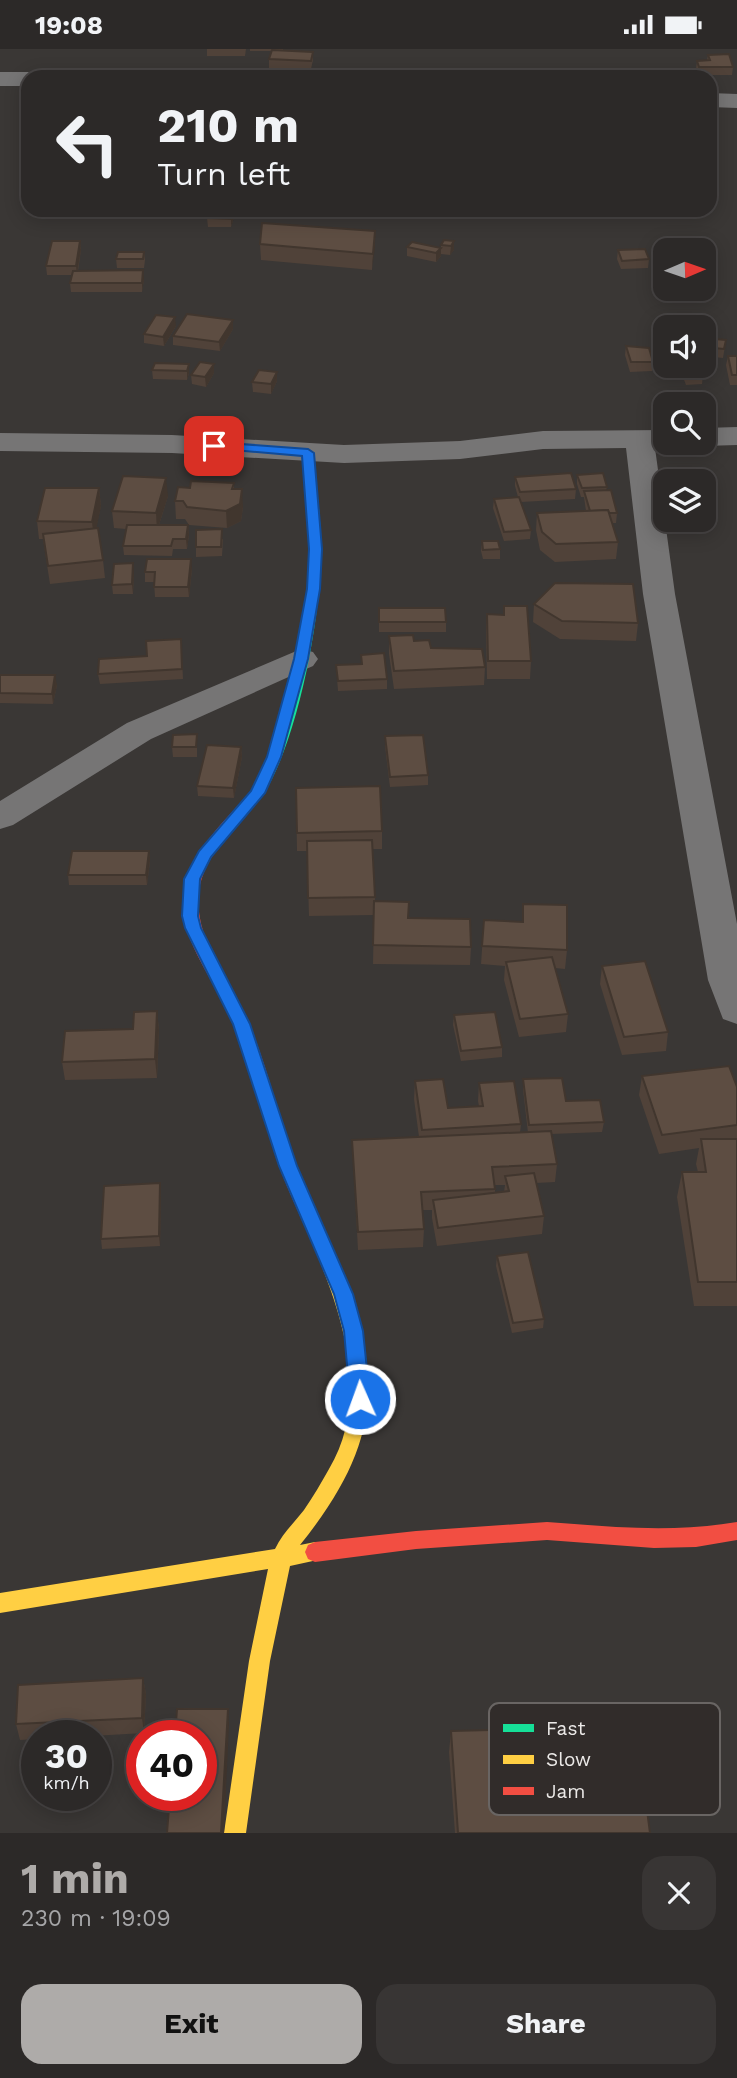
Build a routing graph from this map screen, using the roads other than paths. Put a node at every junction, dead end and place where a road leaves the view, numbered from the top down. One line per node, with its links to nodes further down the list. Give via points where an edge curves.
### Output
1 (0, 79): 2 (street)
2 (21, 79)
3 (717, 100): 4 (street)
4 (737, 101)
5 (737, 436): 6 (street)
6 (716, 437)
7 (653, 439): 9 (street)
8 (0, 442): 9 (street, via 172,444)
9 (308, 453): 11 (street, via 314,589)
10 (654, 455): 13 (street, via 659,594)
11 (301, 659): 12 (street, via 139,731); 15 (street, via 267,777 205,854 192,879 189,903 193,928 241,1024 288,1166 343,1294 358,1362 359,1417 352,1443 313,1515)
12 (0, 817)
13 (737, 1009)
14 (737, 1531): 15 (street, via 654,1539 547,1531)
15 (282, 1556): 16 (street); 17 (street, via 262,1640)
16 (0, 1603)
17 (235, 1833)

